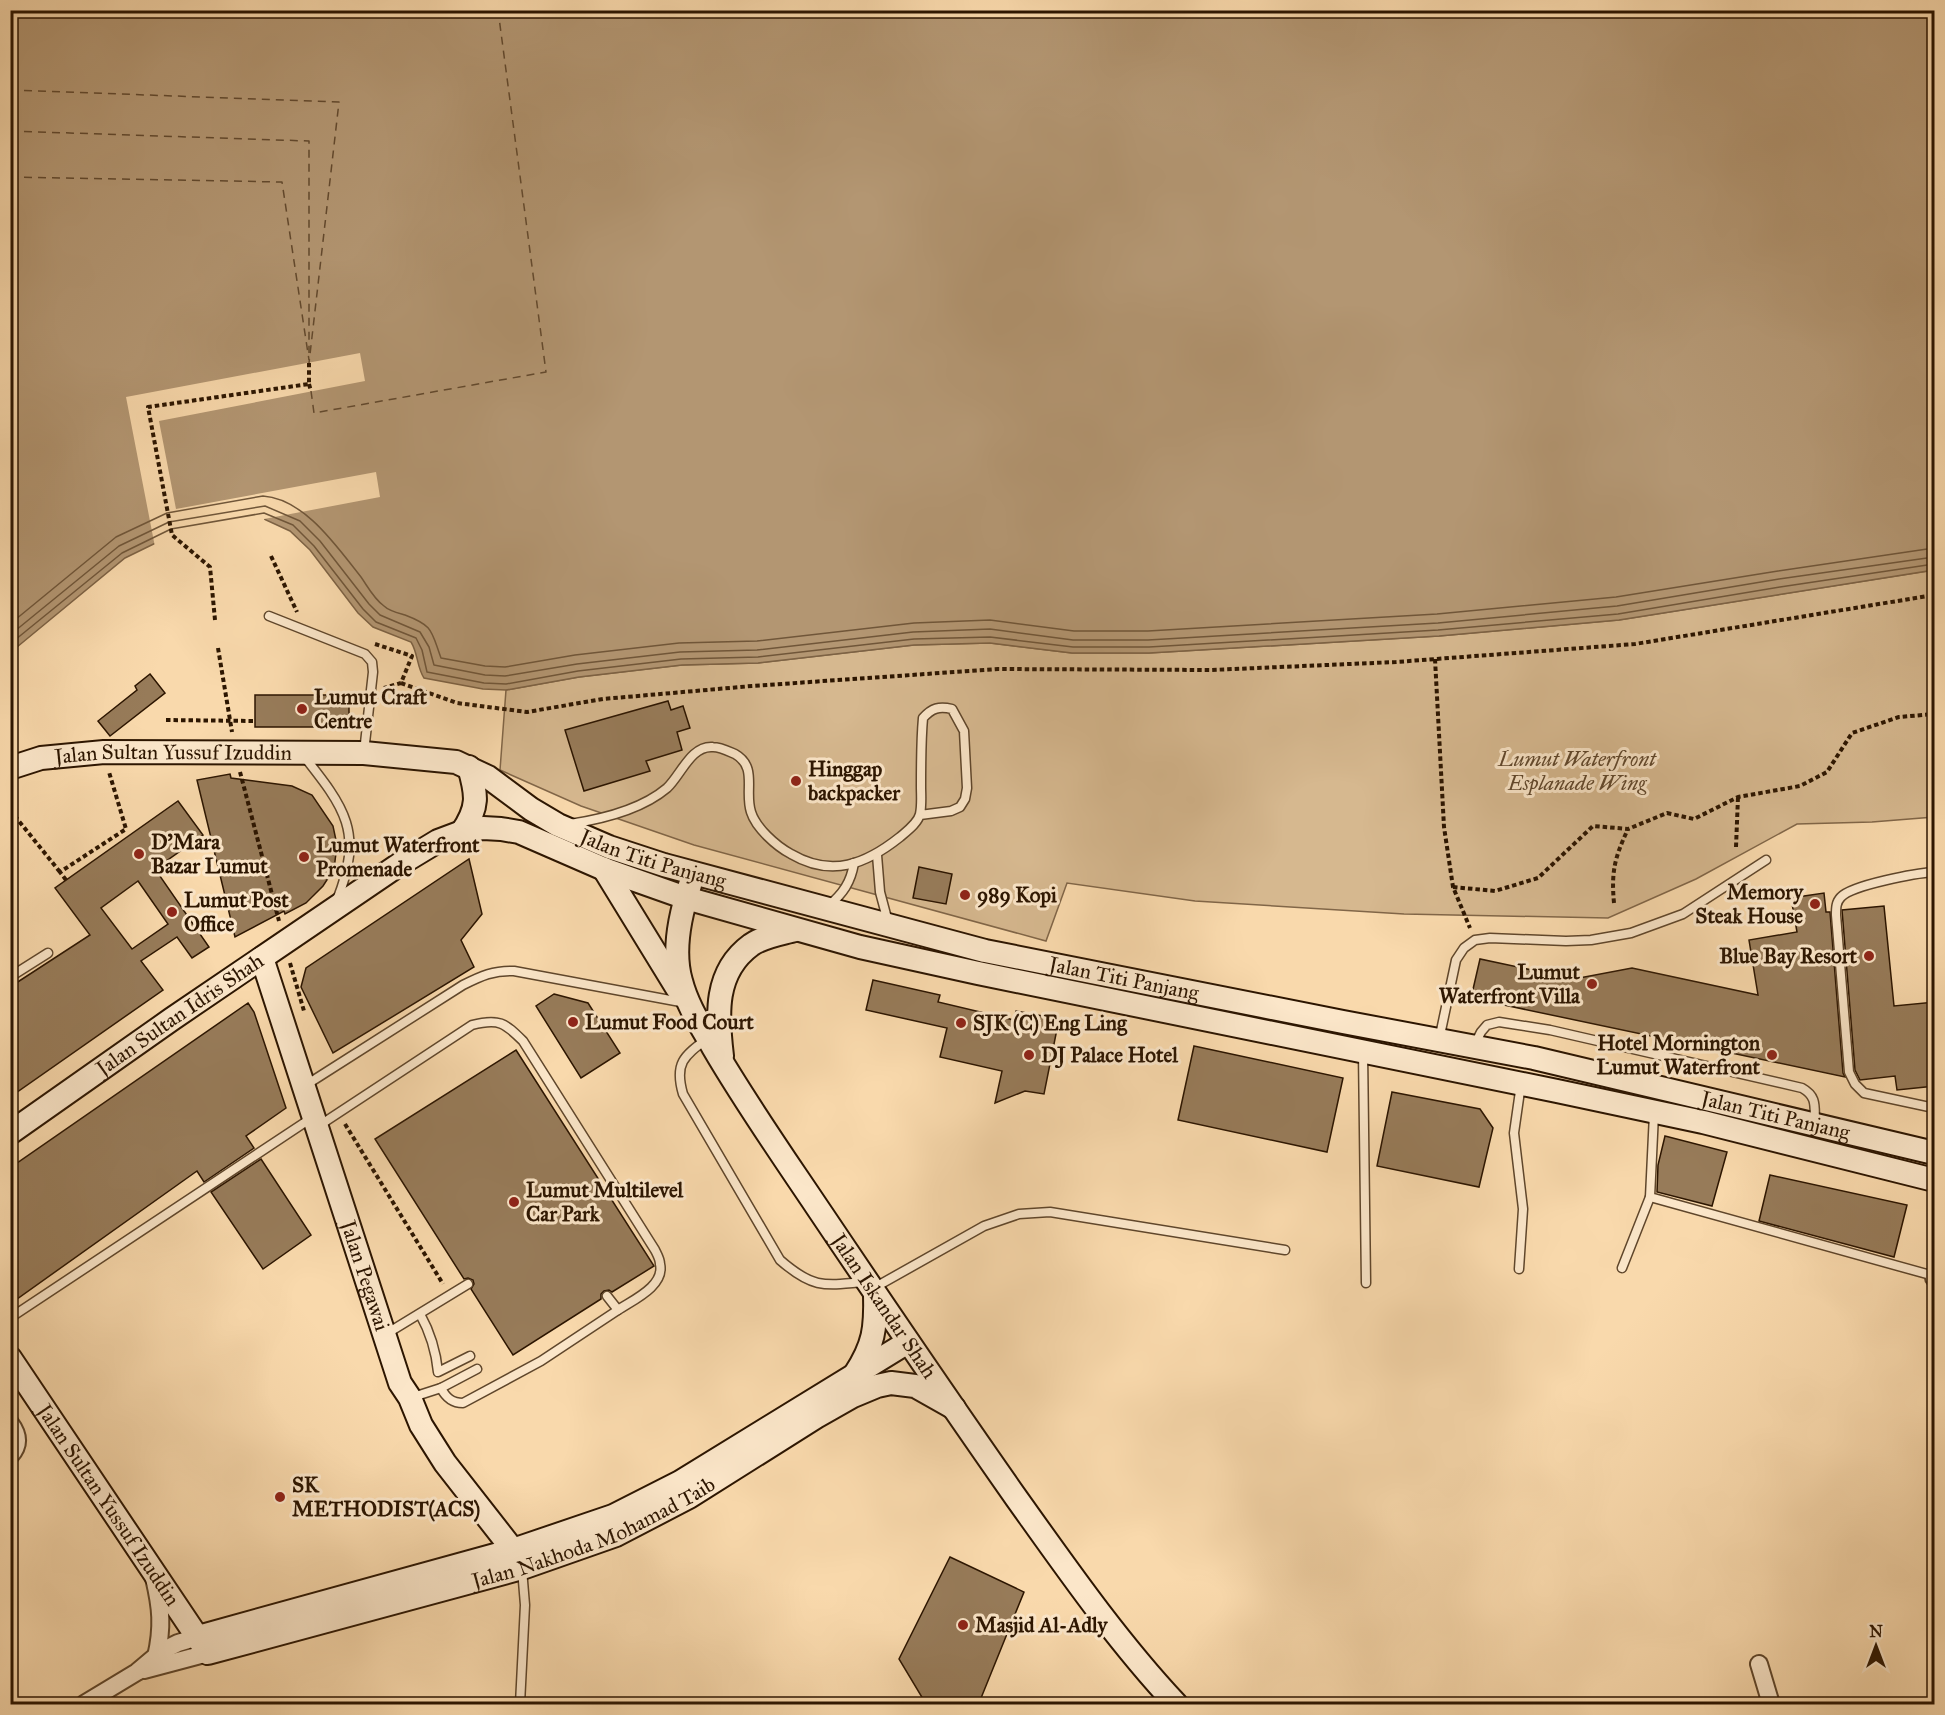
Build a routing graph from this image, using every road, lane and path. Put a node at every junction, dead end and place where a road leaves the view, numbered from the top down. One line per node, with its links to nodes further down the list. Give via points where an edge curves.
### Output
1 (309, 363): 2 (path)
2 (309, 384): 3 (path); 6 (path, via 148,407 172,535 210,567)
3 (311, 392)
4 (1935, 595): 8 (path, via 1635,644)
5 (269, 616): 18 (lane, via 365,654 372,662)
6 (215, 620)
7 (218, 648): 12 (path)
8 (1435, 659): 9 (path, via 1211,670 998,669 603,699 527,712 457,703); 36 (path, via 1444,827)
9 (401, 683)
10 (1935, 714): 21 (path, via 1899,717 1852,733 1827,771 1818,777 1800,786)
11 (166, 720): 12 (path)
12 (230, 721): 13 (path); 15 (path)
13 (255, 721)
14 (104, 752): 15 (street, Jalan Sultan Yussuf Izuddin); 20 (street, Jalan Sultan Yussuf Izuddin, via 41,758); 32 (path, via 126,829)
15 (235, 752): 16 (street, Jalan Sultan Yussuf Izuddin); 44 (path)
16 (300, 753): 17 (street, Jalan Sultan Yussuf Izuddin); 40 (lane, via 332,792 346,823 348,868)
17 (337, 753): 18 (street, Jalan Titi Panjang)
18 (364, 753): 19 (street, Jalan Titi Panjang, via 445,760)
19 (469, 767): 25 (street, via 476,800 471,819); 26 (street, Jalan Titi Panjang, via 531,809)
20 (10, 768)
21 (1738, 797): 24 (path, via 1694,819 1666,813); 27 (path)
22 (10, 810): 32 (path)
23 (920, 815): 23 (lane, via 923,718 931,709 952,709 964,731 965,799 951,812); 28 (lane)
24 (1628, 829): 36 (path, via 1593,826 1538,878 1495,891); 38 (path, via 1611,879)
25 (462, 832): 26 (street, Jalan Sultan Idris Shah, via 483,828); 40 (street, Jalan Sultan Idris Shah, via 438,841)
26 (552, 834): 30 (lane, via 652,798 668,787 692,756 711,746 733,753 746,764 750,808 771,839 790,854 823,866); 31 (street, Jalan Titi Panjang); 34 (street, Jalan Titi Panjang)
27 (1736, 847)
28 (877, 855): 30 (lane); 41 (lane)
29 (1766, 860): 43 (lane, via 1683,914 1631,933 1591,940)
30 (854, 863): 39 (lane, via 846,887)
31 (604, 869): 37 (street, Jalan Titi Panjang); 49 (street)
32 (60, 872): 35 (path)
33 (1935, 872): 57 (lane, via 1861,887 1842,895 1836,915 1849,1072 1855,1084 1864,1093)
34 (693, 873): 37 (street, Jalan Iskandar Shah); 39 (street, Jalan Titi Panjang)
35 (66, 880)
36 (1453, 887): 43 (path)
37 (686, 898): 42 (street, Jalan Titi Panjang); 49 (street, Jalan Iskandar Shah, via 678,938 678,968)
38 (1614, 903)
39 (825, 908): 41 (street, Jalan Titi Panjang)
40 (333, 910): 44 (street, Jalan Sultan Idris Shah)
41 (888, 925): 50 (street, Jalan Titi Panjang, via 985,951)
42 (796, 930): 53 (street, Jalan Titi Panjang, via 978,973); 54 (street, via 752,944 729,969 718,1016)
43 (1475, 940): 51 (lane, via 1456,960)
44 (284, 942): 46 (street, Jalan Sultan Idris Shah); 48 (path)
45 (48, 953): 47 (lane)
46 (262, 958): 56 (street, Jalan Pegawai); 62 (street, Jalan Sultan Idris Shah)
47 (10, 978)
48 (306, 1020)
49 (698, 1021): 54 (street, Jalan Iskandar Shah); 56 (lane, via 514,971 497,970 463,985); 72 (lane, via 678,1077 683,1094 780,1260 797,1275 816,1284)
50 (1368, 1027): 51 (street, Jalan Titi Panjang); 53 (street)
51 (1439, 1040): 52 (street, Jalan Titi Panjang)
52 (1474, 1047): 61 (street, Jalan Titi Panjang); 61 (lane, via 1487,1025 1499,1022 1550,1030 1803,1088 1814,1101)
53 (1363, 1052): 55 (street, Jalan Titi Panjang); 70 (lane)
54 (724, 1066): 72 (street, Jalan Iskandar Shah)
55 (1521, 1083): 58 (street, Jalan Titi Panjang); 68 (lane, via 1514,1133 1522,1209)
56 (303, 1087): 60 (street, Jalan Pegawai)
57 (1935, 1108)
58 (1654, 1112): 64 (street, Jalan Titi Panjang); 65 (lane)
59 (338, 1113): 60 (lane); 73 (path); 75 (lane, via 472,1025 498,1021 509,1027 523,1041 655,1250 660,1274 653,1286)
60 (315, 1122): 77 (lane); 78 (street, Jalan Pegawai)
61 (1815, 1125): 63 (street, Jalan Titi Panjang)
62 (10, 1133)
63 (1929, 1152): 64 (street)
64 (1926, 1178)
65 (1650, 1197): 67 (lane); 69 (lane)
66 (1285, 1250): 72 (lane, via 1050,1212 1019,1214 984,1226)
67 (1622, 1268)
68 (1519, 1269)
69 (1934, 1276)
70 (1366, 1283)
71 (468, 1284): 73 (lane)
72 (872, 1288): 79 (street, Jalan Iskandar Shah); 83 (street, via 874,1337)
73 (449, 1295): 76 (lane)
74 (607, 1296): 75 (lane)
75 (618, 1310): 84 (lane, via 541,1361 463,1403 452,1402)
76 (420, 1314): 78 (lane); 80 (lane, via 429,1329 438,1372)
77 (10, 1318)
78 (384, 1335): 85 (street, Jalan Pegawai, via 400,1383)
79 (908, 1342): 83 (street, Jalan Nakhoda Mohamad Taib); 86 (street, Jalan Iskandar Shah)
80 (470, 1356)
81 (10, 1358): 90 (street, Jalan Sultan Yussuf Izuddin)
82 (477, 1369): 84 (lane)
83 (855, 1375): 89 (street, Jalan Nakhoda Mohamad Taib, via 680,1482)
84 (441, 1388): 85 (lane)
85 (410, 1398): 89 (street, Jalan Pegawai, via 421,1425 445,1463)
86 (954, 1408): 89 (street, Jalan Nakhoda Mohamad Taib, via 915,1386 877,1386 853,1396 689,1497 616,1535); 95 (street, Jalan Iskandar Shah, via 1075,1579)
87 (10, 1423): 88 (street, via 18,1439)
88 (10, 1456)
89 (518, 1559): 91 (street, Jalan Nakhoda Mohamad Taib); 97 (lane, via 525,1605)
90 (152, 1568): 91 (street, Jalan Sultan Yussuf Izuddin); 92 (street, via 162,1622)
91 (203, 1645): 92 (street, via 178,1643); 94 (street)
92 (156, 1657): 94 (street)
93 (1759, 1664): 98 (street)
94 (137, 1672): 96 (street)
95 (1170, 1703)
96 (84, 1704)
97 (520, 1704)
98 (1771, 1704)

